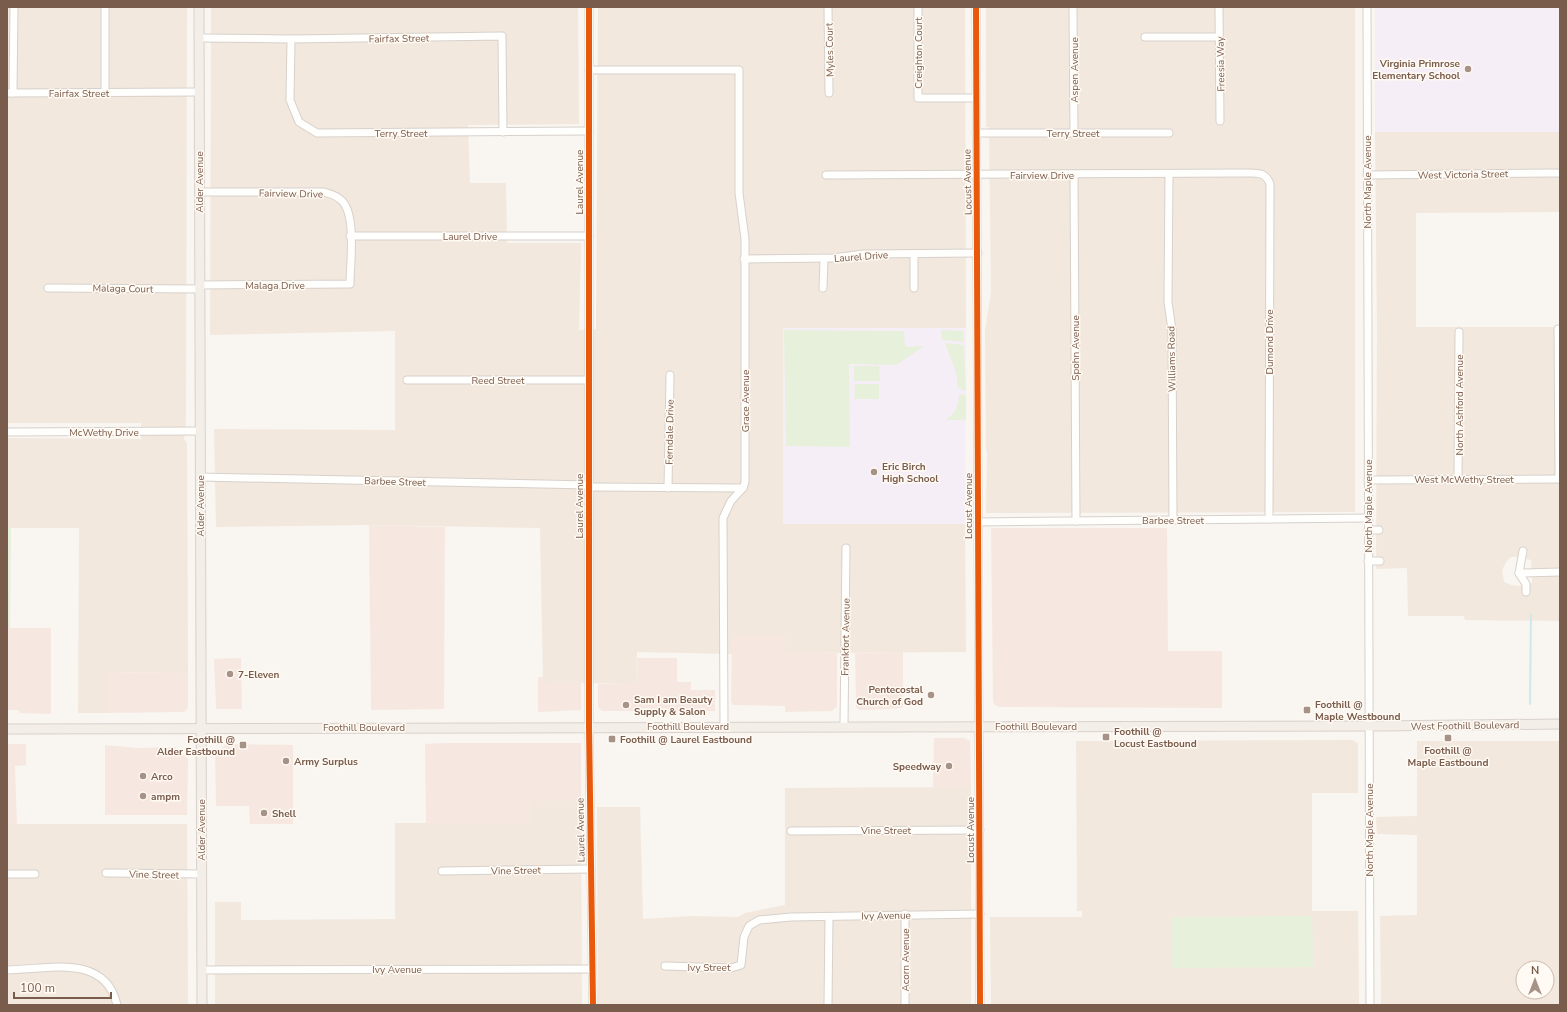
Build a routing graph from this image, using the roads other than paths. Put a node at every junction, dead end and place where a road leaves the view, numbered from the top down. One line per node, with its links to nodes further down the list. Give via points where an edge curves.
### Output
1 (14, 7): 17 (street)
2 (105, 7): 18 (street)
3 (198, 7): 13 (main road, Alder Avenue)
4 (589, 7): 15 (street, Laurel Avenue)
5 (828, 7): 19 (street, Myles Court)
6 (918, 7): 20 (street, Creighton Court, via 918,98)
7 (976, 7): 20 (street, Locust Avenue)
8 (1073, 7): 25 (street, Aspen Avenue)
9 (1219, 7): 11 (street, Freesia Way)
10 (1367, 7): 33 (street, North Maple Avenue)
11 (1219, 36): 12 (street); 21 (street, Freesia Way)
12 (1145, 37)
13 (199, 38): 14 (street, Fairfax Street); 16 (main road, Alder Avenue)
14 (291, 39): 23 (street, Terry Street, via 290,100 299,122 317,133); 23 (street, Fairfax Street, via 502,36)
15 (589, 70): 22 (street, Laurel Avenue); 40 (street, Grace Avenue, via 739,70 739,193 744,224)
16 (199, 92): 18 (street, Fairfax Street); 34 (main road, Alder Avenue)
17 (10, 93): 18 (street, Fairfax Street)
18 (106, 93)
19 (829, 93)
20 (976, 98): 24 (street, Locust Avenue)
21 (1220, 121)
22 (589, 131): 23 (street, Terry Street); 36 (street, Laurel Avenue)
23 (504, 132)
24 (976, 133): 25 (street, Terry Street); 31 (street, Locust Avenue)
25 (1074, 133): 26 (street, Terry Street)
26 (1169, 133)
27 (1257, 173): 29 (street, Fairview Drive); 62 (street, Dumond Drive, via 1266,176 1270,184)
28 (1560, 173): 33 (street, West Victoria Street)
29 (1169, 174): 32 (street, Fairview Drive); 63 (street, Williams Road, via 1168,302 1172,330)
30 (826, 175): 31 (street, Fairview Drive)
31 (977, 175): 32 (street, Fairview Drive); 37 (street, Locust Avenue)
32 (1074, 175): 64 (street, Spohn Avenue)
33 (1367, 175): 57 (street, North Maple Avenue)
34 (199, 192): 35 (street, Fairview Drive, via 324,192 342,200 350,215); 42 (main road, Alder Avenue)
35 (350, 236): 36 (street, Laurel Drive); 41 (street, Fairview Drive)
36 (589, 236): 50 (street, Laurel Avenue)
37 (978, 253): 38 (street, Laurel Drive); 65 (street, Locust Avenue)
38 (914, 254): 39 (street, Laurel Drive, via 864,254); 45 (street)
39 (824, 258): 40 (street, Laurel Drive); 44 (street)
40 (744, 259): 60 (street, Grace Avenue)
41 (350, 284): 42 (street, Malaga Drive)
42 (199, 287): 43 (street, Malaga Court); 52 (main road, Alder Avenue)
43 (48, 288)
44 (824, 288)
45 (914, 288)
46 (1558, 329): 51 (street)
47 (1459, 332): 55 (street, North Ashford Avenue)
48 (670, 375): 59 (street, Ferndale Drive)
49 (407, 380): 50 (street, Reed Street)
50 (589, 380): 58 (street, Laurel Avenue)
51 (1559, 384): 56 (street)
52 (200, 431): 53 (street, McWethy Drive); 54 (main road, Alder Avenue)
53 (9, 432)
54 (200, 477): 58 (street, Barbee Street); 81 (main road, Alder Avenue)
55 (1458, 479): 56 (street, West McWethy Street); 57 (street, West McWethy Street)
56 (1559, 479)
57 (1368, 480): 61 (street, North Maple Avenue)
58 (589, 486): 59 (street, Barbee Street); 76 (street, Laurel Avenue)
59 (668, 488): 60 (street, Barbee Street)
60 (743, 488): 77 (street, via 731,501 723,518)
61 (1368, 518): 62 (street, Barbee Street); 66 (street, North Maple Avenue)
62 (1269, 519): 63 (street, Barbee Street)
63 (1173, 520): 64 (street, Barbee Street)
64 (1076, 521): 65 (street, Barbee Street)
65 (978, 522): 79 (street, Locust Avenue)
66 (1368, 530): 67 (street); 70 (street, North Maple Avenue)
67 (1379, 530)
68 (846, 548): 78 (street, Frankfort Avenue)
69 (1523, 551): 73 (street)
70 (1368, 560): 71 (street); 80 (street, North Maple Avenue)
71 (1380, 561)
72 (1560, 572): 73 (street)
73 (1519, 573): 74 (street, via 1526,584)
74 (1526, 592)
75 (1560, 724): 80 (main road, West Foothill Boulevard)
76 (589, 726): 77 (main road, Foothill Boulevard); 81 (main road, Foothill Boulevard); 85 (street, Laurel Avenue)
77 (724, 726): 78 (main road, Foothill Boulevard)
78 (844, 726): 79 (main road, Foothill Boulevard)
79 (979, 726): 80 (main road, Foothill Boulevard); 83 (street, Locust Avenue)
80 (1369, 726): 105 (street, North Maple Avenue)
81 (201, 728): 82 (main road, Foothill Boulevard); 90 (main road, Alder Avenue)
82 (7, 729)
83 (980, 830): 84 (street, Vine Street); 92 (street, Locust Avenue)
84 (791, 831)
85 (591, 870): 86 (street, Vine Street); 96 (street, Laurel Avenue)
86 (442, 871)
87 (106, 873): 90 (street, Vine Street)
88 (7, 874): 89 (street)
89 (35, 874)
90 (202, 874): 98 (main road, Alder Avenue)
91 (905, 914): 92 (street, Ivy Avenue); 94 (street, Ivy Avenue); 103 (street, Acorn Avenue)
92 (980, 914): 104 (street, Locust Avenue)
93 (791, 917): 94 (street, Ivy Avenue); 95 (street, Ivy Street, via 759,920 749,926 744,937 741,965 731,968)
94 (829, 917): 102 (street)
95 (665, 966)
96 (592, 969): 98 (street, Ivy Avenue); 101 (street, Laurel Avenue)
97 (7, 970): 99 (street, via 68,966 80,968 105,982)
98 (202, 970): 100 (main road, Alder Avenue)
99 (117, 1005)
100 (202, 1005)
101 (593, 1005)
102 (828, 1005)
103 (905, 1005)
104 (980, 1005)
105 (1370, 1005)

